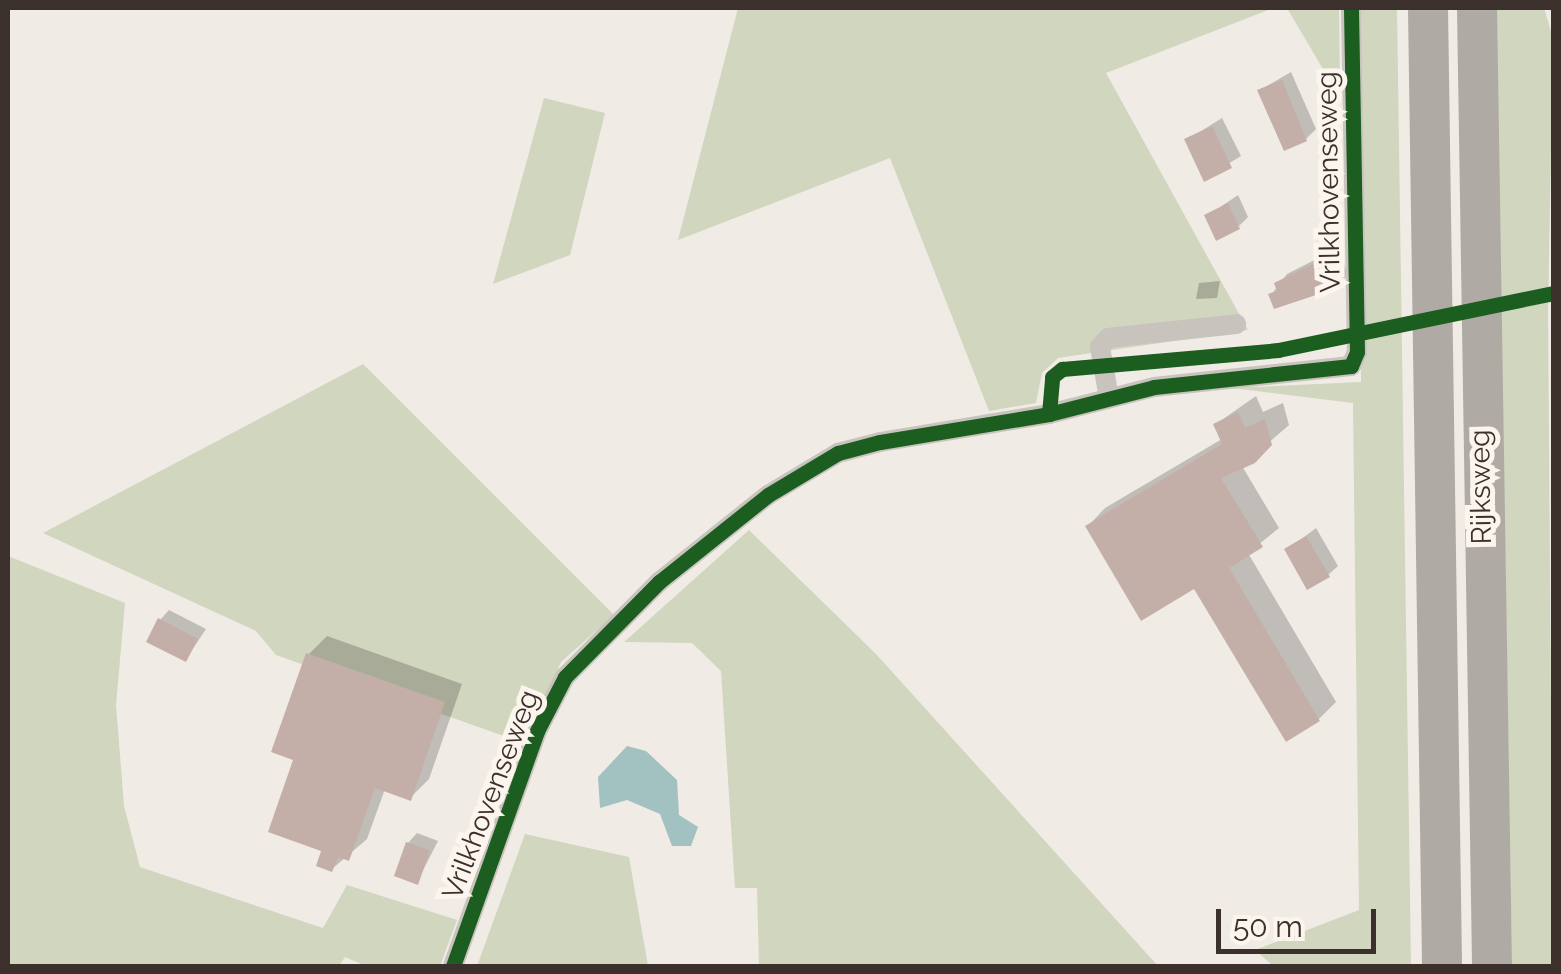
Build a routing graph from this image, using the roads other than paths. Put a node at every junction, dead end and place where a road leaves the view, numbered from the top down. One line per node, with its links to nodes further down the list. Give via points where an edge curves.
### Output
1 (1352, 8): 5 (street, Vrilkhovenseweg, via 1354,363 1336,372 1193,382)
2 (1428, 8): 7 (highway, Rijksweg)
3 (1477, 8): 8 (highway, Rijksweg)
4 (1236, 324): 5 (street, via 1108,338 1100,348)
5 (1109, 398): 6 (street, Vrilkhovenseweg, via 838,453 768,495 659,582 565,677 551,701)
6 (453, 966)
7 (1442, 966)
8 (1492, 966)

